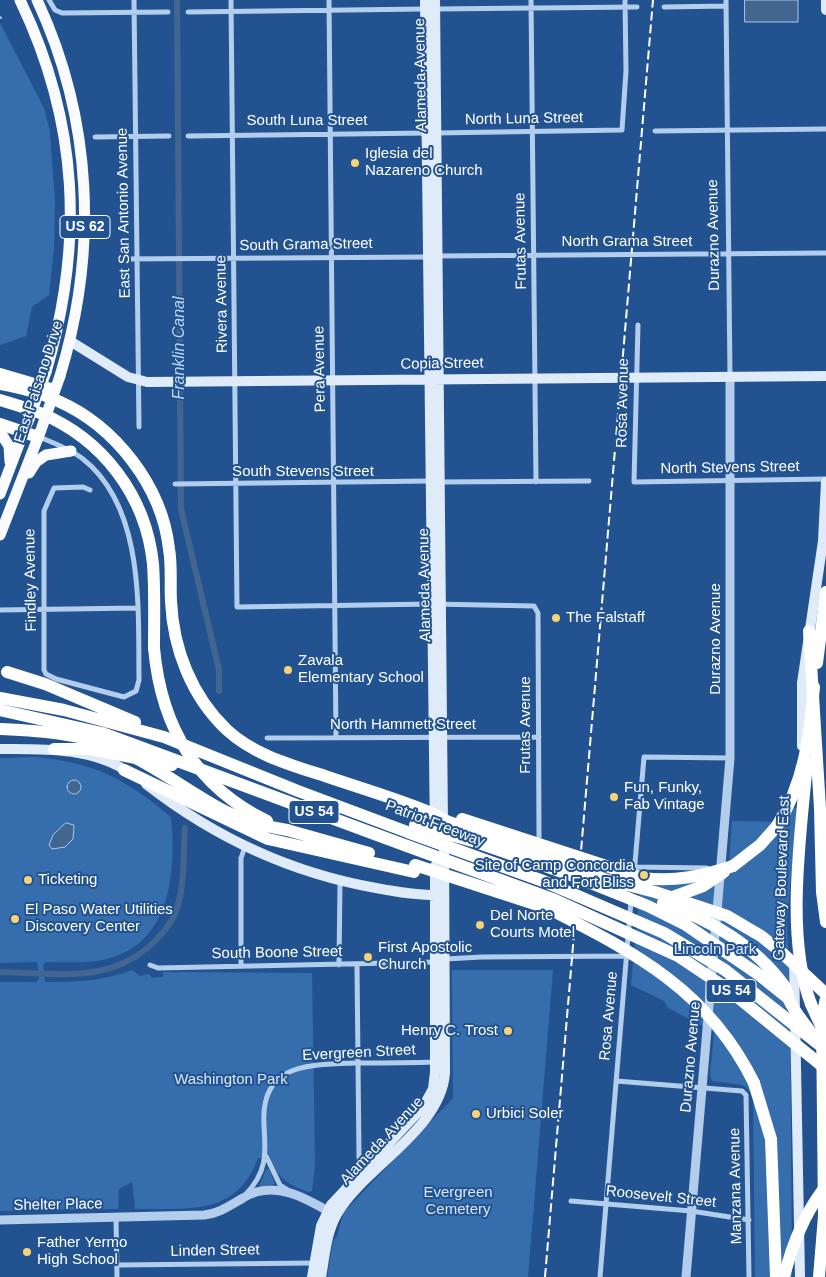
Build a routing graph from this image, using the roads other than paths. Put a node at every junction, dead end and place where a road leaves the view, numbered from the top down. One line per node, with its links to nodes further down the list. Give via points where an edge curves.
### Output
1 (20, 0): 41 (main road, East Paisano Drive / US 62, via 51,76 66,142 72,224)
2 (37, 0): 43 (main road, East Paisano Drive / US 62, via 53,38 73,103 84,176 84,258)
3 (49, 0): 21 (street, via 52,7 62,13)
4 (134, 0): 21 (street, East San Antonio Avenue)
5 (231, 0): 18 (street, Rivera Avenue)
6 (329, 0): 16 (street, Pera Avenue)
7 (531, 0): 15 (street, Frutas Avenue)
8 (625, 0): 12 (street)
9 (826, 0): 17 (main road)
10 (726, 3): 14 (street); 23 (street, Durazno Avenue)
11 (430, 5): 15 (street); 16 (street); 26 (main road, Alameda Avenue)
12 (625, 7): 13 (street); 15 (street); 25 (street, North Luna Street, via 626,71 622,130)
13 (637, 7)
14 (664, 7)
15 (531, 9): 25 (street, Frutas Avenue)
16 (329, 10): 18 (street); 28 (street, Pera Avenue)
17 (826, 10)
18 (231, 11): 20 (street); 27 (street, Rivera Avenue)
19 (168, 12): 21 (street)
20 (188, 12)
21 (134, 13): 29 (street, East San Antonio Avenue)
22 (826, 129): 23 (street)
23 (727, 130): 24 (street); 33 (street, Durazno Avenue)
24 (655, 131)
25 (533, 132): 26 (street, North Luna Street); 35 (street, Frutas Avenue)
26 (432, 133): 28 (street, South Luna Street); 36 (main road, Alameda Avenue)
27 (233, 134): 28 (street, South Luna Street); 31 (street, South Luna Street); 37 (street, Rivera Avenue)
28 (330, 134): 38 (street, Pera Avenue)
29 (136, 136): 30 (street); 32 (street); 40 (street, East San Antonio Avenue)
30 (169, 136)
31 (188, 136)
32 (95, 137)
33 (728, 254): 34 (street, North Grama Street); 35 (street, North Grama Street); 46 (street, Durazno Avenue)
34 (826, 254)
35 (534, 255): 36 (street, North Grama Street); 47 (street, Frutas Avenue)
36 (433, 256): 38 (street, South Grama Street); 49 (main road, Alameda Avenue)
37 (234, 258): 38 (street, South Grama Street); 40 (street, South Grama Street); 52 (street, Rivera Avenue)
38 (331, 258): 51 (street, Pera Avenue)
39 (123, 259): 40 (street, South Grama Street)
40 (137, 259): 50 (street, East San Antonio Avenue)
41 (63, 307): 43 (main road, via 66,317 64,333); 56 (main road, East Paisano Drive / US 62, bridge, via 46,372)
42 (638, 324): 48 (street, Rosa Avenue)
43 (70, 341): 50 (main road, Copia Street); 59 (main road, East Paisano Drive / US 62, bridge)
44 (0, 374): 74 (highway, via 51,389 73,399 106,422 146,467 152,479)
45 (826, 376): 46 (main road, Copia Street)
46 (730, 377): 48 (main road, Copia Street); 65 (street, Durazno Avenue)
47 (535, 378): 48 (main road, Copia Street); 49 (main road, Copia Street); 67 (street, Frutas Avenue)
48 (635, 378): 68 (street, Rosa Avenue)
49 (434, 379): 51 (main road, Copia Street); 66 (main road, Alameda Avenue)
50 (139, 381): 52 (main road, Copia Street); 57 (street, East San Antonio Avenue)
51 (333, 381): 52 (main road, Copia Street); 70 (street, Pera Avenue)
52 (236, 382): 71 (street, Rivera Avenue)
53 (0, 384): 74 (highway, via 58,401 100,428 133,462)
54 (0, 401): 100 (highway, bridge, via 40,414 89,442 104,455 126,484 142,516 150,546 158,683 176,734 194,762 221,791 242,807)
55 (0, 424): 56 (highway)
56 (26, 427): 59 (highway); 61 (main road, East Paisano Drive / US 62)
57 (139, 427)
58 (0, 432): 61 (main road, via 9,446)
59 (40, 432): 60 (street); 62 (main road, East Paisano Drive / US 62)
60 (71, 451): 62 (main road, via 42,457); 79 (street, via 94,470 116,501 134,563)
61 (10, 468): 73 (main road, East Paisano Drive / US 62)
62 (22, 479): 75 (main road, East Paisano Drive / US 62)
63 (826, 480): 65 (street, North Stevens Street); 82 (main road, Gateway Boulevard East, via 823,541)
64 (589, 481): 67 (street)
65 (730, 481): 68 (street, North Stevens Street); 95 (street, Durazno Avenue)
66 (435, 482): 67 (street); 70 (street, South Stevens Street); 77 (main road, Alameda Avenue)
67 (536, 482)
68 (634, 482)
69 (175, 484): 71 (street, South Stevens Street)
70 (334, 484): 71 (street, South Stevens Street); 78 (street, Pera Avenue)
71 (236, 485): 78 (street, Rivera Avenue, via 237,607)
72 (90, 490): 80 (street, Findley Avenue, via 83,487 54,488 46,506 43,520)
73 (0, 494)
74 (156, 505): 98 (highway, via 169,547 173,621 181,658 196,689 216,718 228,731 260,753)
75 (0, 535)
76 (826, 592): 94 (highway, bridge)
77 (436, 604): 78 (street); 88 (street, Frutas Avenue, via 534,606 538,613); 91 (main road, Alameda Avenue)
78 (335, 606): 90 (street, Pera Avenue)
79 (138, 608): 80 (street); 80 (street, Findley Avenue, via 139,680 136,691 128,697 46,674)
80 (44, 609): 81 (street)
81 (0, 610)
82 (809, 631): 112 (highway); 157 (main road, Gateway Boulevard East, via 802,684 794,922)
83 (4, 672): 87 (highway, via 45,684 144,725)
84 (0, 698): 87 (highway, Patriot Freeway / US 54, via 64,710)
85 (0, 712): 97 (highway, Patriot Freeway / US 54, via 102,733)
86 (0, 729): 100 (highway, bridge, via 66,735 118,749 156,768 219,808 257,824)
87 (164, 737): 99 (highway, Patriot Freeway / US 54, via 298,791)
88 (539, 737): 91 (street, North Hammett Street); 101 (street, Frutas Avenue)
89 (267, 738): 90 (street, North Hammett Street)
90 (336, 738): 91 (street, North Hammett Street)
91 (438, 738): 110 (main road, Alameda Avenue)
92 (0, 749): 93 (main road)
93 (54, 749): 96 (main road, via 80,753); 97 (highway, via 90,749 135,756)
94 (808, 749): 105 (highway, bridge, via 792,796 777,826 760,845); 121 (highway, bridge, via 797,902)
95 (730, 758): 104 (street, Rosa Avenue, via 644,758); 105 (street, Durazno Avenue)
96 (124, 770): 102 (main road, via 192,818); 106 (highway, via 268,839)
97 (222, 778): 113 (highway, Patriot Freeway / US 54, bridge, via 555,900)
98 (429, 812): 105 (highway, bridge, via 451,815 643,878 683,880); 107 (highway, bridge)
99 (412, 829): 109 (highway, Patriot Freeway / US 54, bridge); 123 (highway, bridge, via 476,842 648,906 686,925)
100 (287, 830): 106 (highway)
101 (539, 837)
102 (245, 847): 108 (main road); 120 (street, via 241,858)
103 (616, 864): 104 (street)
104 (634, 867): 105 (street); 115 (street, Rosa Avenue)
105 (727, 867): 109 (highway, bridge, via 703,886 667,899 616,899); 134 (street, Durazno Avenue)
106 (415, 869): 111 (highway, bridge); 114 (highway, bridge)
107 (604, 879): 121 (highway, bridge, via 664,894 727,916 761,936); 123 (highway, bridge, via 687,911 720,929 760,960 787,990)
108 (340, 881): 110 (main road, via 393,891); 117 (street)
109 (544, 881): 125 (highway, Patriot Freeway / US 54, bridge, via 664,933 725,970)
110 (440, 895): 116 (main road, Alameda Avenue)
111 (549, 909): 113 (highway, bridge); 114 (highway, bridge)
112 (826, 922)
113 (625, 931): 132 (highway, Patriot Freeway / US 54, bridge, via 700,969)
114 (603, 936): 155 (highway, bridge, via 647,963 696,1002 731,1041 744,1064 760,1099 771,1139)
115 (627, 956): 116 (street, South Boone Street, via 482,957); 133 (street, Rosa Avenue)
116 (439, 961): 118 (street, South Boone Street); 130 (main road, Alameda Avenue); 136 (main road, Alameda Avenue, via 445,1073 441,1095 430,1115)
117 (339, 965): 118 (street, South Boone Street); 120 (street, South Boone Street)
118 (357, 965): 131 (street)
119 (150, 966): 120 (street, South Boone Street)
120 (241, 966)
121 (800, 970): 122 (highway, bridge); 126 (highway, bridge)
122 (826, 994)
123 (788, 998): 129 (highway, bridge)
124 (826, 998): 158 (highway, via 822,1018 824,1227)
125 (781, 1014): 127 (highway, bridge); 128 (highway, Patriot Freeway / US 54, bridge)
126 (826, 1037)
127 (826, 1042)
128 (826, 1050)
129 (826, 1057)
130 (435, 1062): 131 (street, Evergreen Street); 136 (main road, Alameda Avenue, via 433,1089 426,1104)
131 (358, 1063): 135 (street, Evergreen Street, via 306,1065 276,1081 265,1098); 136 (street, via 359,1153 360,1166)
132 (826, 1068)
133 (616, 1080): 134 (street); 141 (street, Rosa Avenue)
134 (702, 1087): 142 (street, Durazno Avenue); 146 (street, Manzana Avenue, via 746,1095)
135 (266, 1156): 138 (street, Evergreen Street, via 280,1185); 139 (street, Evergreen Street, via 257,1178)
136 (366, 1173): 143 (main road, Alameda Avenue, via 339,1194)
137 (826, 1186): 156 (highway, bridge, via 810,1209 793,1246)
138 (290, 1192): 139 (street, Shelter Place, via 269,1190); 143 (street)
139 (243, 1197): 144 (street, Shelter Place, via 222,1210 205,1215)
140 (571, 1201): 141 (street, Roosevelt Street)
141 (606, 1204): 142 (street, Roosevelt Street); 152 (street, Rosa Avenue)
142 (691, 1210): 146 (street, Roosevelt Street); 153 (street, Durazno Avenue)
143 (332, 1213): 147 (main road, Alameda Avenue, via 321,1226); 151 (main road, Alameda Avenue)
144 (116, 1218): 145 (street, Shelter Place); 148 (street)
145 (0, 1220)
146 (749, 1220): 154 (street, Manzana Avenue)
147 (314, 1263): 148 (street, Linden Street); 150 (main road, Alameda Avenue)
148 (117, 1265): 149 (street)
149 (117, 1277)
150 (312, 1277)
151 (321, 1277)
152 (600, 1277)
153 (686, 1277)
154 (749, 1277)
155 (776, 1277)
156 (784, 1277)
157 (800, 1277)
158 (819, 1277)

